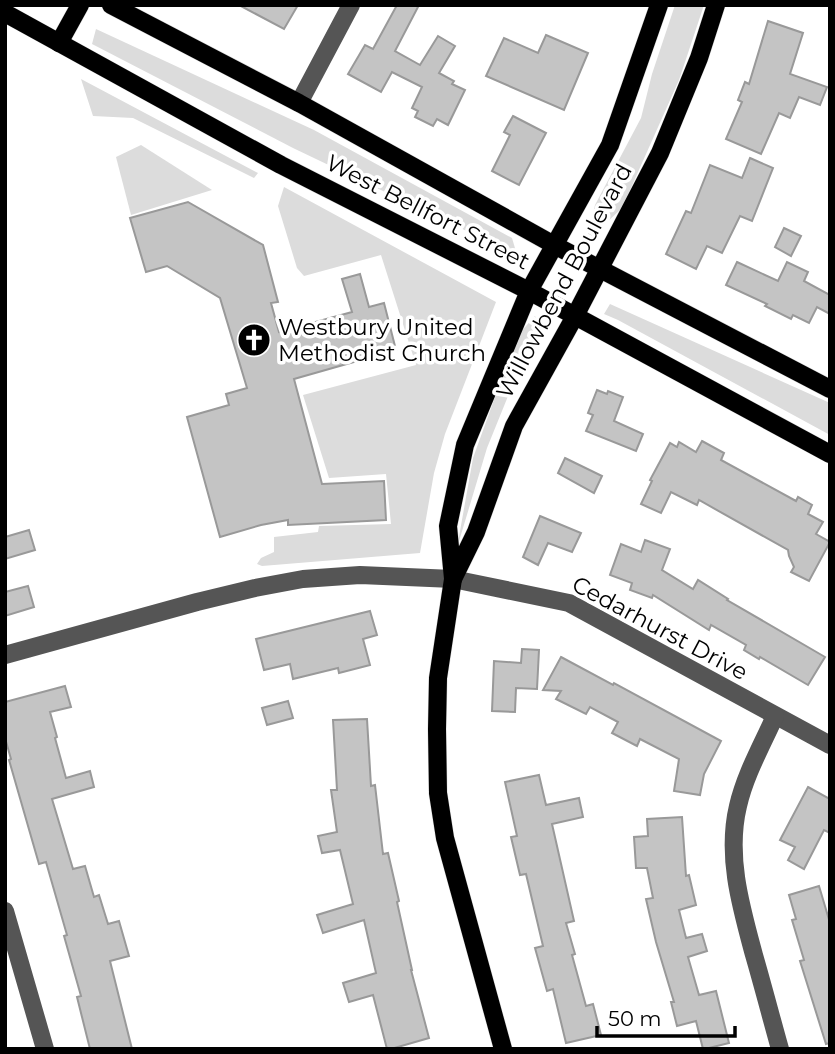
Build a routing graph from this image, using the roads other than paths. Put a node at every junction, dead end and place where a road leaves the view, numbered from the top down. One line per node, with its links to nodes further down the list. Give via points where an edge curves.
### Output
1 (80, 5): 7 (main road)
2 (111, 5): 8 (main road, West Bellfort Street)
3 (351, 5): 8 (street)
4 (659, 5): 9 (main road, Willowbend Boulevard, via 610,145)
5 (716, 5): 10 (main road, Willowbend Boulevard, via 660,153)
6 (5, 13): 7 (main road, West Bellfort Street)
7 (59, 43): 11 (main road, West Bellfort Street, via 293,171)
8 (299, 103): 9 (main road, West Bellfort Street)
9 (556, 246): 10 (main road, West Bellfort Street); 11 (main road, Willowbend Boulevard)
10 (599, 268): 12 (main road, Willowbend Boulevard); 13 (main road, West Bellfort Street)
11 (529, 291): 12 (main road, West Bellfort Street); 15 (main road, Willowbend Boulevard, via 465,444 447,526)
12 (575, 316): 14 (main road, West Bellfort Street); 15 (main road, Willowbend Boulevard, via 514,426 476,533)
13 (830, 388)
14 (830, 454)
15 (453, 579): 16 (street, Cedarhurst Drive, via 360,575 255,587); 17 (street, Cedarhurst Drive, via 569,603); 21 (main road, Willowbend Boulevard, via 438,678 438,793 445,838)
16 (5, 655)
17 (775, 716): 18 (street, Cedarhurst Drive); 22 (street, via 738,806 734,868)
18 (830, 746)
19 (5, 911): 20 (street)
20 (45, 1049)
21 (503, 1049)
22 (780, 1049)

